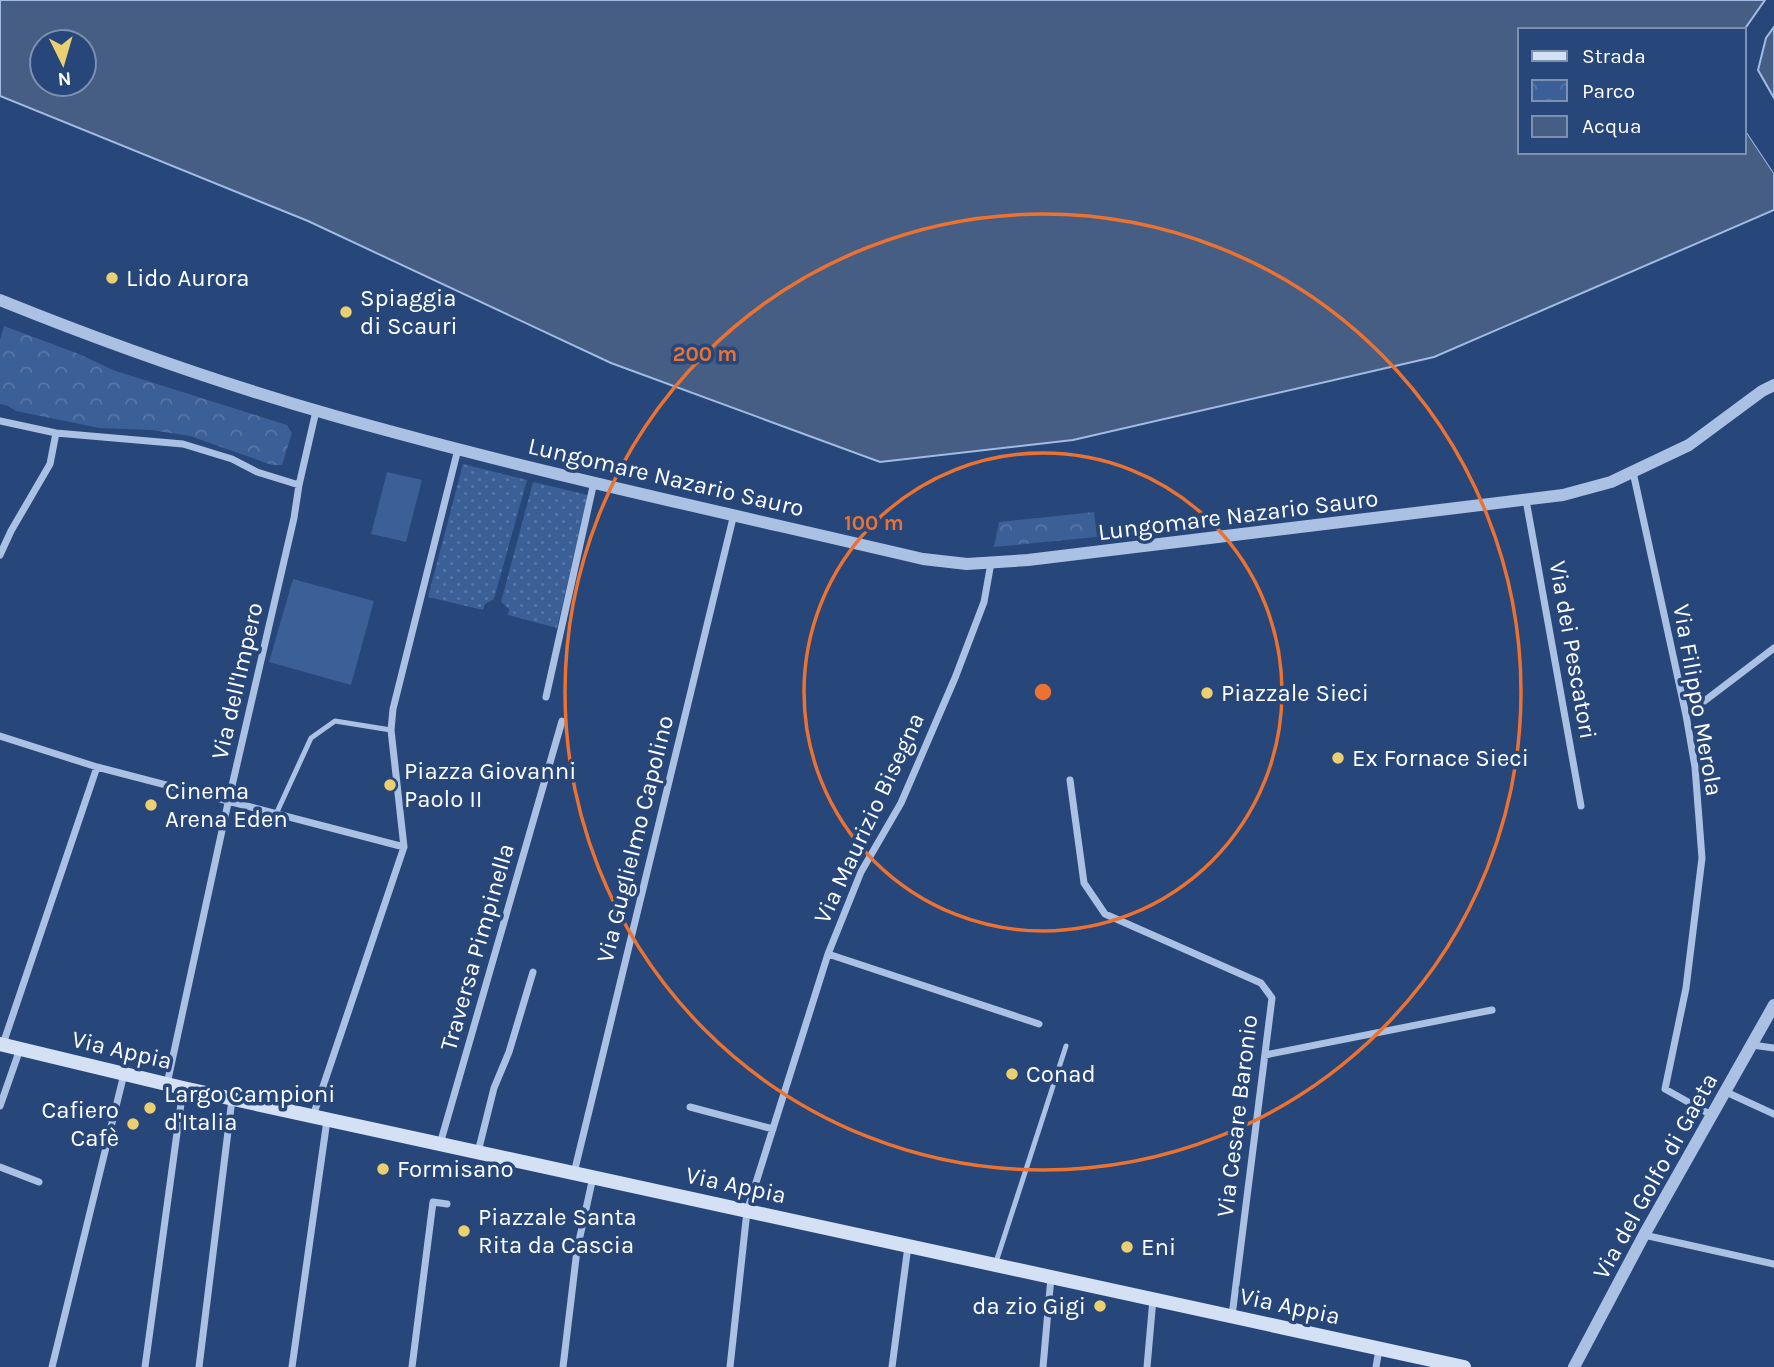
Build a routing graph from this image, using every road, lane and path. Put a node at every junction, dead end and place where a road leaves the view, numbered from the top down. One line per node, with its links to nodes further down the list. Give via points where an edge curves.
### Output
1 (0, 300): 3 (street, Lungomare Nazario Sauro, via 91,337)
2 (1774, 385): 7 (street, Lungomare Nazario Sauro, via 1689,445)
3 (316, 411): 6 (street, Lungomare Nazario Sauro); 9 (street, Via dell'Impero)
4 (0, 421): 5 (street)
5 (56, 433): 9 (street, via 183,444); 12 (street, via 50,464)
6 (458, 449): 8 (street, Lungomare Nazario Sauro); 18 (street)
7 (1633, 472): 10 (street, Lungomare Nazario Sauro, via 1563,495); 16 (street, Via Filippo Merola)
8 (594, 482): 11 (street, Lungomare Nazario Sauro); 15 (street)
9 (299, 485): 22 (street, Via dell'Impero)
10 (1526, 500): 13 (street, Lungomare Nazario Sauro); 23 (street, Via dei Pescatori)
11 (734, 514): 13 (street, Lungomare Nazario Sauro, via 923,559); 52 (street, Via Guglielmo Capolino)
12 (0, 555)
13 (991, 563): 26 (street, Via Maurizio Bisegna, via 984,602 955,678 901,803 861,872)
14 (1774, 648): 16 (street)
15 (546, 697)
16 (1686, 715): 46 (street, Via Filippo Merola, via 1702,858 1686,988 1665,1090)
17 (562, 721): 49 (street, Traversa Pimpinella)
18 (391, 730): 24 (lane, via 335,721 311,738); 25 (street)
19 (0, 736): 20 (street)
20 (97, 767): 22 (street); 31 (street)
21 (1070, 780): 36 (street, Via Cesare Baronio, via 1084,883 1105,914 1261,983 1272,998)
22 (228, 803): 24 (street); 38 (street, Via dell'Impero)
23 (1581, 806)
24 (277, 812): 25 (street)
25 (404, 847): 45 (street)
26 (828, 954): 30 (street); 48 (street, Via Maurizio Bisegna)
27 (533, 972): 50 (street)
28 (1774, 1005): 32 (street, Via del Golfo di Gaeta)
29 (1492, 1010): 36 (street)
30 (1039, 1024)
31 (1, 1044): 35 (main road, Via Appia)
32 (1752, 1045): 34 (street); 40 (street, Via del Golfo di Gaeta)
33 (1066, 1046): 60 (lane)
34 (1774, 1048)
35 (20, 1049): 37 (main road, Via Appia); 42 (street)
36 (1265, 1055): 63 (street, Via Cesare Baronio)
37 (124, 1074): 38 (main road, Via Appia); 65 (street)
38 (167, 1084): 39 (main road, Via Appia)
39 (183, 1088): 41 (main road, Via Appia); 66 (street)
40 (1726, 1092): 44 (street); 46 (street, Via del Golfo di Gaeta)
41 (232, 1098): 45 (main road, Via Appia); 67 (street)
42 (0, 1106)
43 (690, 1107): 48 (street)
44 (1774, 1114)
45 (312, 1116): 47 (main road, Via Appia)
46 (1713, 1116): 57 (street, Via del Golfo di Gaeta)
47 (328, 1119): 49 (main road, Via Appia); 68 (street)
48 (773, 1129): 56 (street, Via Maurizio Bisegna)
49 (440, 1144): 50 (main road, Via Appia)
50 (478, 1152): 52 (main road, Via Appia)
51 (0, 1167): 54 (street)
52 (574, 1173): 53 (main road, Via Appia)
53 (593, 1177): 56 (main road, Via Appia); 70 (street, via 577,1250)
54 (39, 1182)
55 (447, 1204): 69 (street, via 433,1202)
56 (747, 1211): 58 (main road, Via Appia); 71 (street, Via Maurizio Bisegna)
57 (1644, 1235): 59 (street); 77 (street, Via del Golfo di Gaeta)
58 (908, 1246): 60 (main road, Via Appia); 72 (street)
59 (1774, 1264)
60 (995, 1265): 61 (main road, Via Appia)
61 (1051, 1277): 62 (main road, Via Appia); 73 (street)
62 (1153, 1299): 63 (main road, Via Appia); 74 (street)
63 (1232, 1317): 64 (main road, Via Appia)
64 (1380, 1349): 75 (street); 76 (main road, Via Appia)
65 (52, 1367)
66 (145, 1367)
67 (199, 1367)
68 (292, 1367)
69 (412, 1367)
70 (564, 1367)
71 (730, 1367)
72 (892, 1367)
73 (1043, 1367)
74 (1146, 1367)
75 (1376, 1367)
76 (1464, 1367)
77 (1574, 1367)

